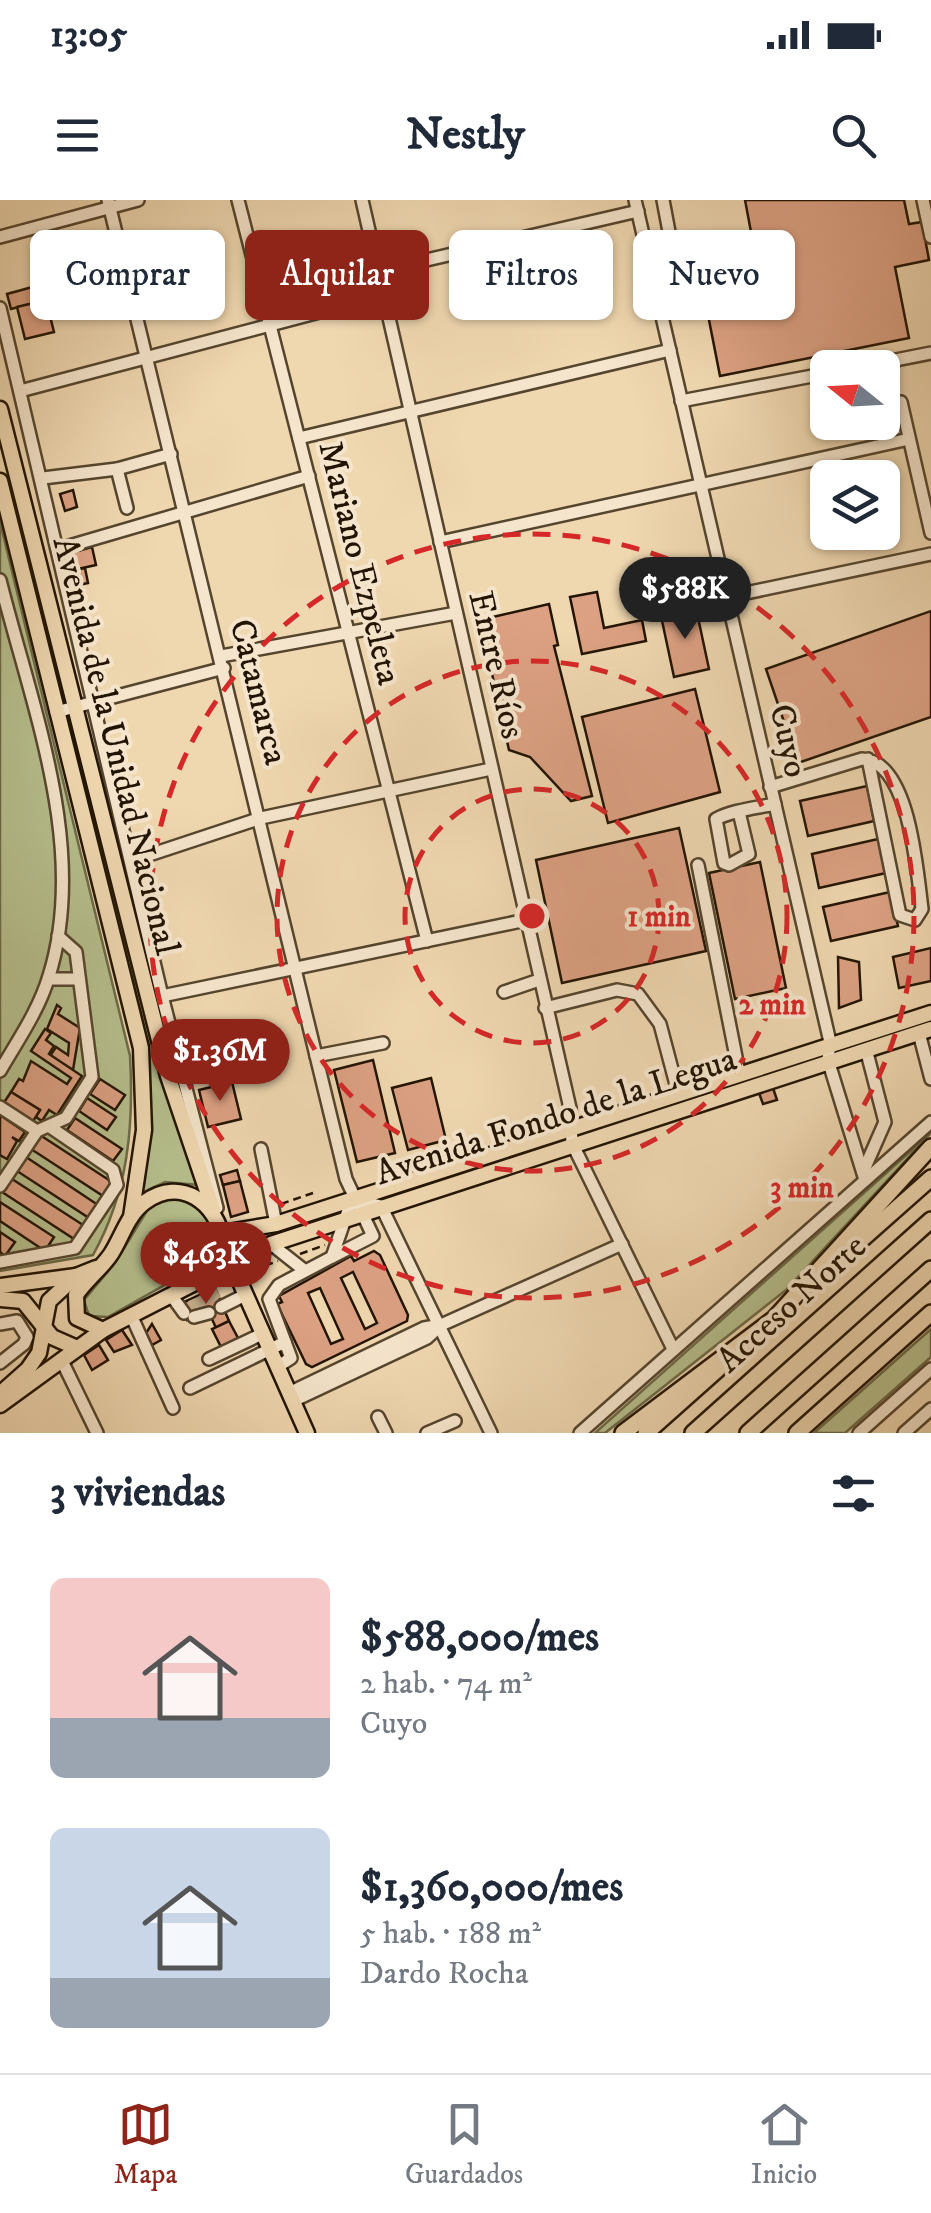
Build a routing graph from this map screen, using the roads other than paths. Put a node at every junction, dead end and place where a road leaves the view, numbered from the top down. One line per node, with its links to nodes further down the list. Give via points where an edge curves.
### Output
1 (138, 200): 6 (street)
2 (238, 200): 18 (street, Mariano Ezpeleta)
3 (362, 200): 8 (street, Entre Ríos)
4 (663, 200): 10 (street)
5 (924, 200): 12 (street)
6 (109, 203): 11 (street); 21 (street, Catamarca)
7 (637, 205): 9 (street, Cuyo); 13 (street)
8 (369, 230)
9 (643, 230)
10 (669, 230)
11 (0, 236)
12 (931, 237)
13 (429, 258)
14 (0, 308): 24 (street)
15 (278, 320): 18 (street)
16 (390, 320): 28 (street, Entre Ríos)
17 (663, 320): 19 (street, Cuyo)
18 (269, 322): 21 (street); 29 (street, Mariano Ezpeleta)
19 (670, 350): 25 (street, Cuyo); 28 (street)
20 (931, 353): 22 (street)
21 (147, 357): 24 (street); 31 (street, Catamarca)
22 (900, 359)
23 (810, 376): 25 (street)
24 (20, 391): 34 (street)
25 (682, 401): 36 (street, Cuyo)
26 (901, 402): 30 (street)
27 (0, 409): 50 (main road, Avenida de la Unidad Nacional)
28 (412, 412): 29 (street); 41 (street, Entre Ríos)
29 (299, 438): 33 (street, Mariano Ezpeleta)
30 (909, 439): 36 (street); 37 (street)
31 (171, 454): 32 (street); 39 (street, Catamarca)
32 (117, 470): 34 (street); 38 (street)
33 (309, 476): 39 (street); 47 (street, Mariano Ezpeleta)
34 (42, 478): 42 (street)
35 (0, 481): 51 (main road, Avenida de la Unidad Nacional)
36 (700, 481): 41 (street); 45 (street, Cuyo)
37 (927, 494): 40 (street)
38 (128, 508)
39 (184, 508): 42 (street); 48 (street, Catamarca)
40 (931, 533)
41 (440, 542): 46 (street, Entre Ríos)
42 (60, 549): 49 (street)
43 (931, 554): 45 (street)
44 (0, 580): 64 (street, via 59,836)
45 (727, 598): 56 (street, Cuyo)
46 (456, 613): 47 (street); 53 (street, Entre Ríos)
47 (348, 630): 48 (street); 57 (street, Mariano Ezpeleta)
48 (222, 662): 49 (street); 60 (street, Catamarca)
49 (94, 701): 50 (street); 61 (street)
50 (72, 708): 51 (street); 96 (main road, Avenida de la Unidad Nacional, via 168,1076)
51 (56, 712): 98 (main road, Avenida de la Unidad Nacional, via 140,1048 144,1130)
52 (868, 759): 54 (street); 55 (street); 56 (street)
53 (491, 769): 57 (street); 63 (street, Entre Ríos)
54 (892, 777): 55 (street); 55 (street, via 916,866 922,910 914,920 900,915)
55 (872, 782)
56 (770, 787): 58 (street, Cuyo)
57 (389, 791): 60 (street); 65 (street, Mariano Ezpeleta)
58 (774, 804): 59 (street); 75 (street, Cuyo)
59 (738, 812): 59 (street, via 749,854 729,865 715,826 720,816)
60 (261, 818): 61 (street); 66 (street, Catamarca)
61 (130, 861): 71 (street)
62 (698, 866): 81 (street)
63 (526, 920): 65 (street); 69 (street, Entre Ríos)
64 (58, 936): 67 (street, via 76,952); 68 (street)
65 (427, 940): 66 (street)
66 (295, 969): 71 (street); 78 (street, Catamarca)
67 (79, 978): 68 (street); 87 (street, via 92,1076 66,1118)
68 (49, 979): 80 (street)
69 (539, 980): 70 (street); 72 (street, Entre Ríos)
70 (504, 992)
71 (162, 996): 102 (street)
72 (546, 1008): 83 (street, via 617,990 638,994 660,1024); 86 (street, Entre Ríos)
73 (931, 1013): 75 (main road, Avenida Fondo de la Legua)
74 (925, 1031): 77 (main road, Avenida Fondo de la Legua); 82 (street)
75 (830, 1042): 79 (street, Cuyo); 81 (main road, Avenida Fondo de la Legua)
76 (383, 1043): 78 (street)
77 (866, 1049): 79 (main road, Avenida Fondo de la Legua); 91 (street, via 885,1122)
78 (316, 1056): 94 (street, Catamarca)
79 (828, 1060): 88 (main road, Avenida Fondo de la Legua); 91 (street)
80 (0, 1070)
81 (738, 1072): 83 (main road, Avenida Fondo de la Legua)
82 (931, 1079)
83 (678, 1092): 86 (main road, Avenida Fondo de la Legua)
84 (0, 1107): 87 (street)
85 (931, 1122): 91 (street)
86 (574, 1126): 88 (street, Entre Ríos); 94 (main road, Avenida Fondo de la Legua)
87 (43, 1129): 93 (street); 107 (street, via 113,1170 117,1185 80,1244)
88 (572, 1143): 95 (main road, Avenida Fondo de la Legua); 104 (street)
89 (931, 1147): 121 (highway)
90 (260, 1149): 101 (street)
91 (864, 1176): 129 (street)
92 (931, 1178): 121 (highway)
93 (0, 1186)
94 (352, 1198): 95 (street); 97 (street, Catamarca); 99 (street); 101 (main road, Avenida Fondo de la Legua)
95 (381, 1206): 97 (main road, Avenida Fondo de la Legua); 124 (street)
96 (213, 1209): 98 (main road, via 201,1198 170,1192 142,1204); 102 (main road, Avenida de la Unidad Nacional)
97 (361, 1212): 99 (main road, Avenida Fondo de la Legua); 105 (street, via 371,1238)
98 (132, 1217): 109 (main road)
99 (342, 1218): 103 (main road, Avenida Fondo de la Legua); 105 (street)
100 (931, 1220): 152 (highway, Acceso Norte)
101 (276, 1224): 102 (main road, Avenida Fondo de la Legua)
102 (222, 1234): 108 (main road, Avenida de la Unidad Nacional); 115 (main road, via 216,1266)
103 (270, 1244): 106 (street); 108 (main road, Avenida Fondo de la Legua)
104 (622, 1244): 124 (street); 129 (street)
105 (332, 1258): 110 (street)
106 (285, 1259): 110 (street); 113 (street)
107 (0, 1262)
108 (232, 1264): 115 (main road, Avenida Fondo de la Legua); 117 (main road, Avenida de la Unidad Nacional)
109 (101, 1266): 112 (main road); 125 (main road, via 74,1306 80,1322)
110 (304, 1270): 113 (street)
111 (931, 1270): 153 (highway, Acceso Norte)
112 (76, 1276): 114 (main road); 122 (main road, via 50,1301)
113 (280, 1285): 127 (street, via 269,1298)
114 (0, 1286)
115 (199, 1288): 116 (main road, Avenida Fondo de la Legua)
116 (171, 1295): 117 (street, via 201,1313); 120 (main road, Avenida Fondo de la Legua)
117 (245, 1295): 126 (main road, Avenida de la Unidad Nacional)
118 (0, 1299): 122 (main road, via 23,1301)
119 (931, 1313): 154 (highway)
120 (131, 1315): 125 (main road, Avenida Fondo de la Legua); 140 (street)
121 (774, 1319): 150 (highway); 151 (highway)
122 (42, 1322): 128 (main road, via 60,1342); 137 (main road, via 34,1361)
123 (0, 1324): 133 (street, via 20,1322 27,1341)
124 (441, 1325): 138 (street, via 426,1338); 148 (street)
125 (102, 1330): 128 (main road)
126 (262, 1334): 130 (main road, Avenida de la Unidad Nacional); 131 (street)
127 (285, 1342): 130 (street); 134 (street, via 291,1360)
128 (77, 1348): 132 (main road)
129 (673, 1349): 149 (street)
130 (268, 1350): 134 (main road, Avenida de la Unidad Nacional); 136 (street)
131 (210, 1358)
132 (62, 1359): 139 (main road); 144 (street)
133 (0, 1363)
134 (277, 1368): 138 (main road, Avenida de la Unidad Nacional)
135 (931, 1369): 155 (street)
136 (190, 1388)
137 (0, 1393)
138 (291, 1397): 145 (main road, Avenida de la Unidad Nacional)
139 (0, 1405)
140 (174, 1408)
141 (931, 1410): 156 (street)
142 (378, 1417): 146 (street)
143 (456, 1420): 147 (street)
144 (97, 1433)
145 (307, 1433)
146 (386, 1433)
147 (426, 1433)
148 (491, 1433)
149 (580, 1433)
150 (623, 1433)
151 (646, 1433)
152 (690, 1433)
153 (748, 1433)
154 (800, 1433)
155 (859, 1433)
156 (904, 1433)

